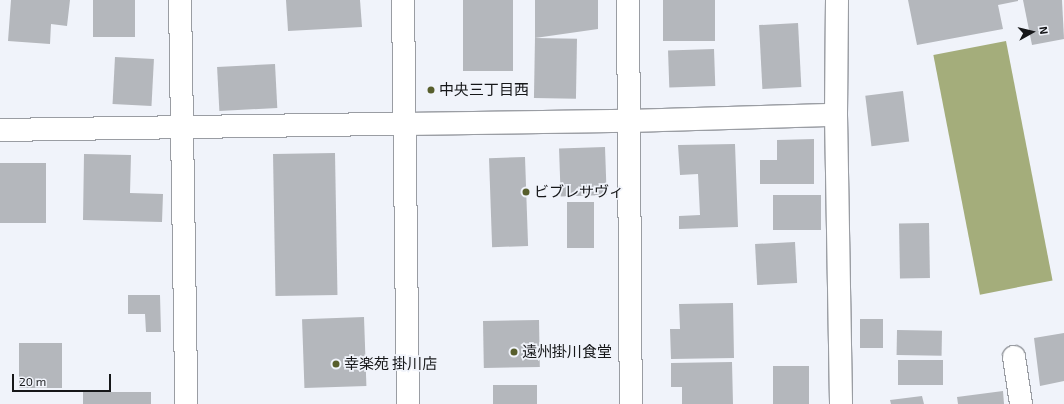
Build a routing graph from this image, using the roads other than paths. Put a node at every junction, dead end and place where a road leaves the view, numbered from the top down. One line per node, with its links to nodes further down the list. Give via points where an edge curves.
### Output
1 (180, 0): 8 (street)
2 (403, 0): 7 (street)
3 (628, 0): 6 (street)
4 (837, 0): 5 (street)
5 (836, 115): 6 (street); 14 (street)
6 (630, 121): 7 (street); 13 (street)
7 (404, 124): 8 (street); 12 (street)
8 (182, 126): 9 (street); 11 (street)
9 (0, 130)
10 (1014, 357): 15 (street)
11 (186, 404)
12 (408, 404)
13 (631, 404)
14 (841, 404)
15 (1021, 404)

